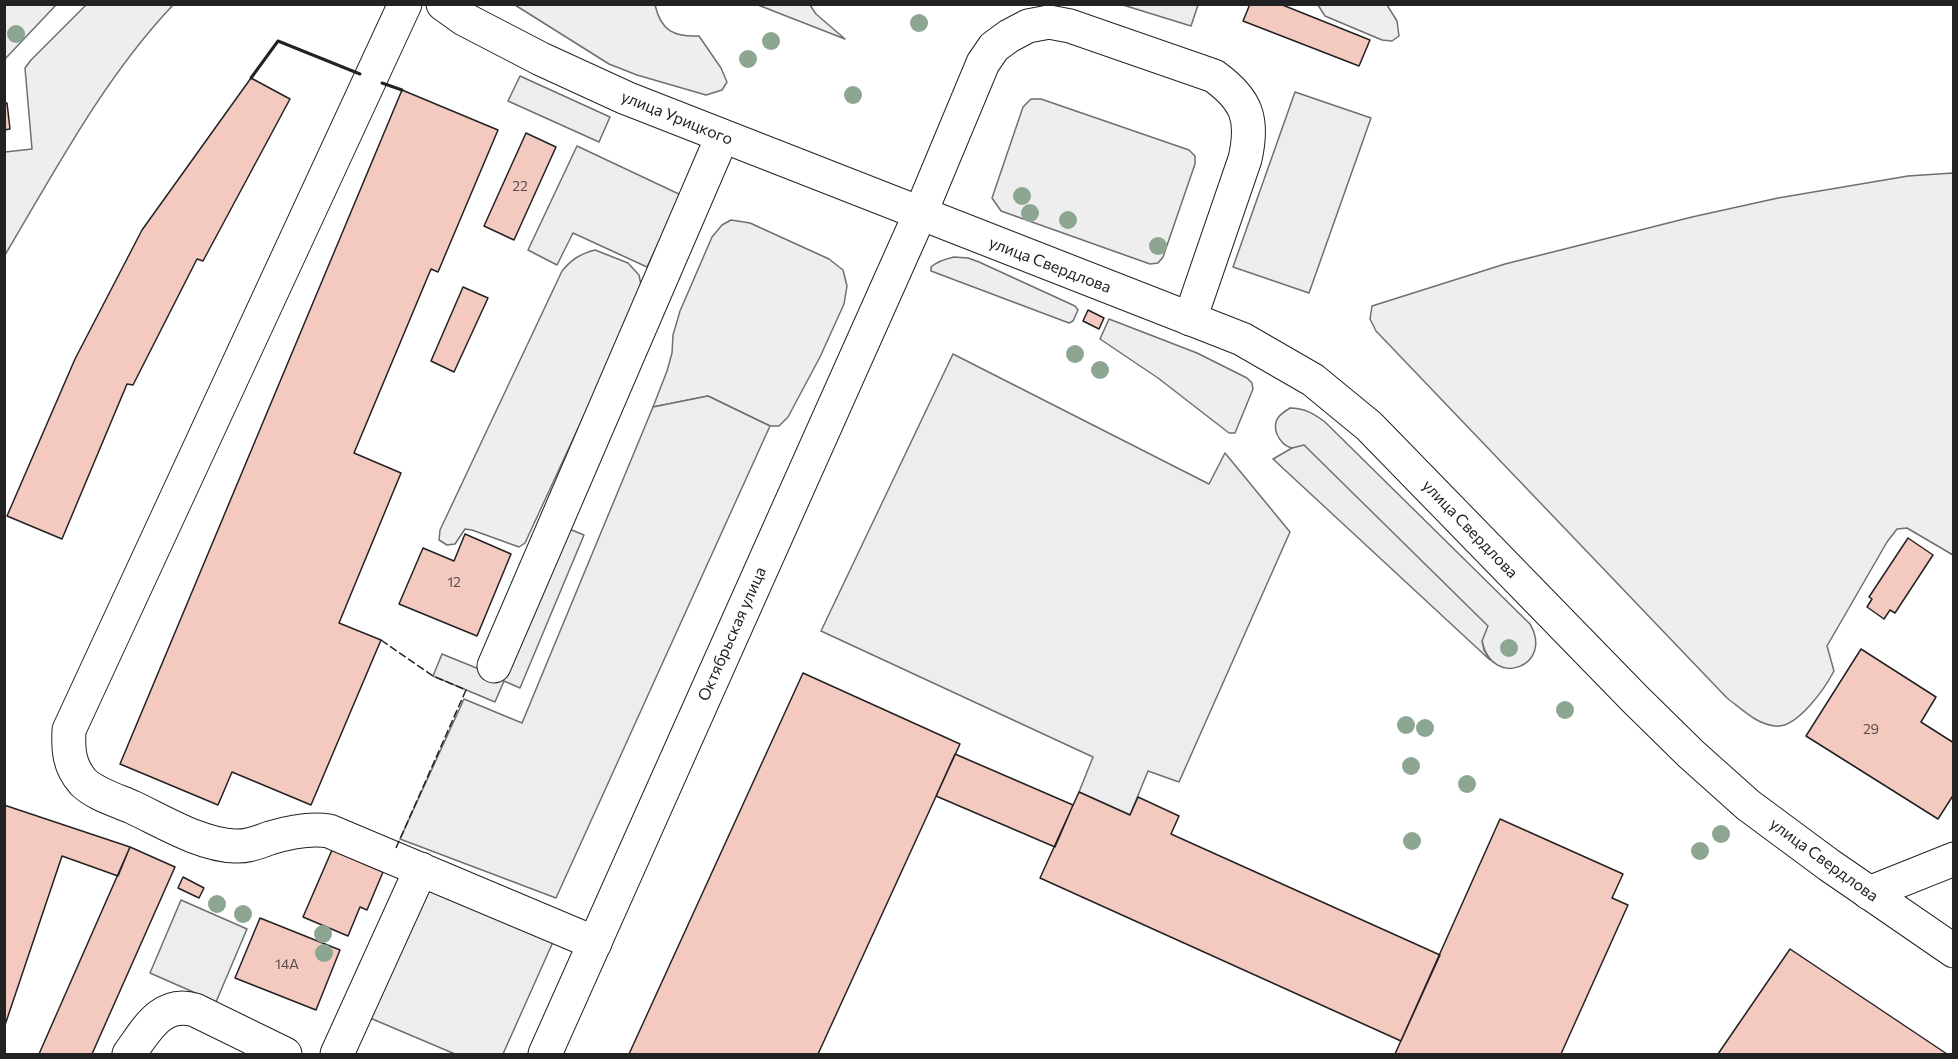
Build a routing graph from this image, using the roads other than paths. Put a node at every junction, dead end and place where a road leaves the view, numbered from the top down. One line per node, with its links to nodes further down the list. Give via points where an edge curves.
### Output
1 (405, 4): 8 (main road, via 69,730 68,749 84,782 99,793 194,836 234,846 288,833 329,831)
2 (443, 4): 3 (main road, улица Урицкого, via 464,19 582,79)
3 (722, 137): 4 (main road, улица Урицкого); 6 (main road)
4 (920, 214): 5 (main road, улица Свердлова); 5 (main road, Октябрьская улица, via 982,63 994,47 1028,26 1049,22 1070,26 1214,76 1232,89 1246,111 1250,136); 10 (main road, Октябрьская улица)
5 (1190, 319): 9 (main road, улица Свердлова, via 1242,339 1313,380 1342,402 1691,754 1748,805)
6 (494, 666)
7 (1953, 859): 9 (main road)
8 (421, 869): 10 (main road); 14 (main road)
9 (1869, 893): 11 (main road, улица Свердлова)
10 (595, 943): 15 (main road, Октябрьская улица)
11 (1953, 951)
12 (129, 1054): 13 (main road, via 162,1015 172,1008 185,1007)
13 (285, 1054)
14 (337, 1054)
15 (545, 1054)

